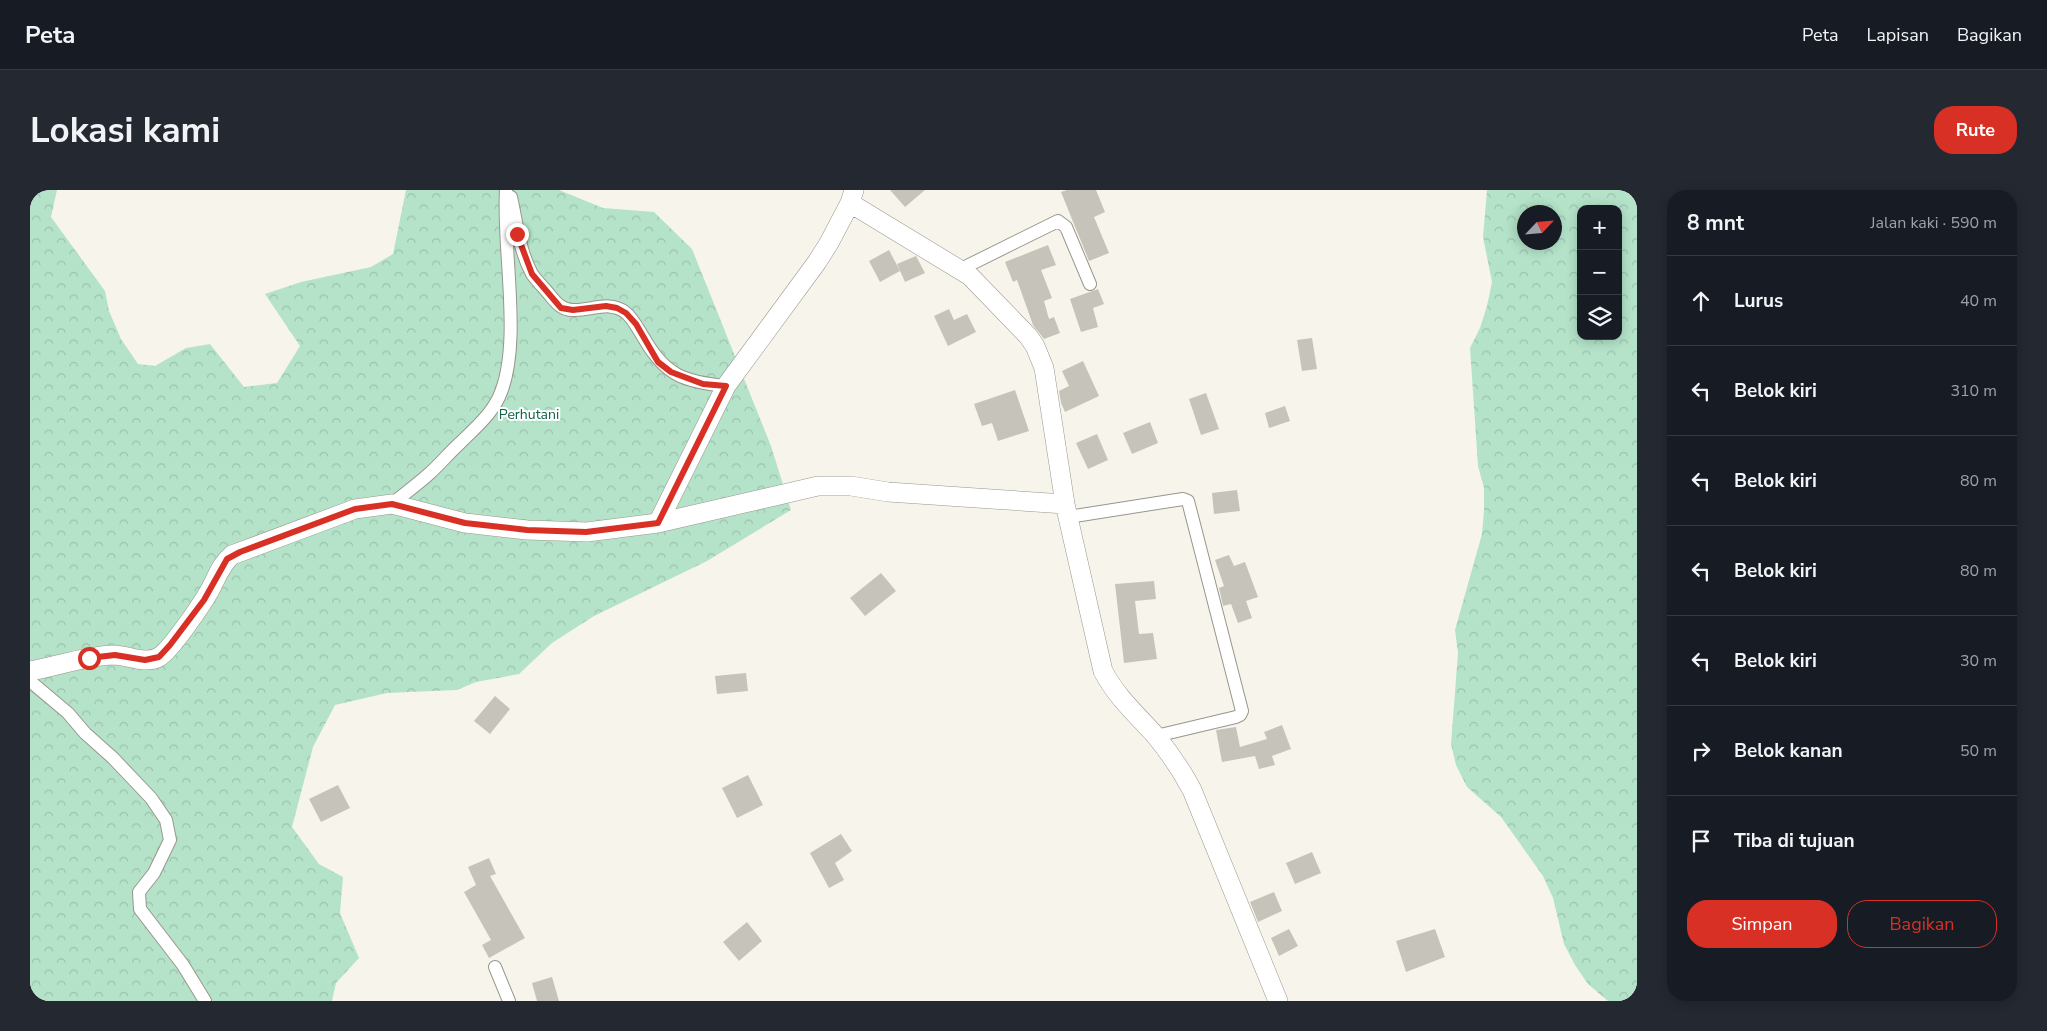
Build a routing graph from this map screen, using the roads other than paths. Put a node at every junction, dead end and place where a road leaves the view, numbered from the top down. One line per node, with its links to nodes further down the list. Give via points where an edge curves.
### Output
1 (508, 190): 5 (street, via 517,234 532,274 561,308 617,308 636,324 658,362 671,372 703,384); 6 (street, via 505,217 510,344 499,396 472,432)
2 (852, 197): 3 (street, via 910,241); 5 (street, via 817,262)
3 (960, 269): 4 (street, via 1058,221 1066,227); 7 (street, via 1028,336 1040,357)
4 (1090, 284)
5 (726, 386): 8 (street)
6 (392, 504): 8 (street, via 465,523 527,530 586,532); 9 (street, via 355,509 232,555 223,564 204,600 159,657 145,660 115,655)
7 (1066, 510): 8 (street, via 826,486); 11 (street, via 1104,671 1110,686); 11 (street, via 1188,501 1242,711 1236,717)
8 (658, 523)
9 (30, 671)
10 (30, 681): 13 (street, via 113,758 151,798 166,820 170,840 154,873 139,892 140,909 183,965)
11 (1156, 736): 15 (street, via 1192,790)
12 (495, 967): 14 (street)
13 (205, 1001)
14 (509, 1001)
15 (1278, 1001)

